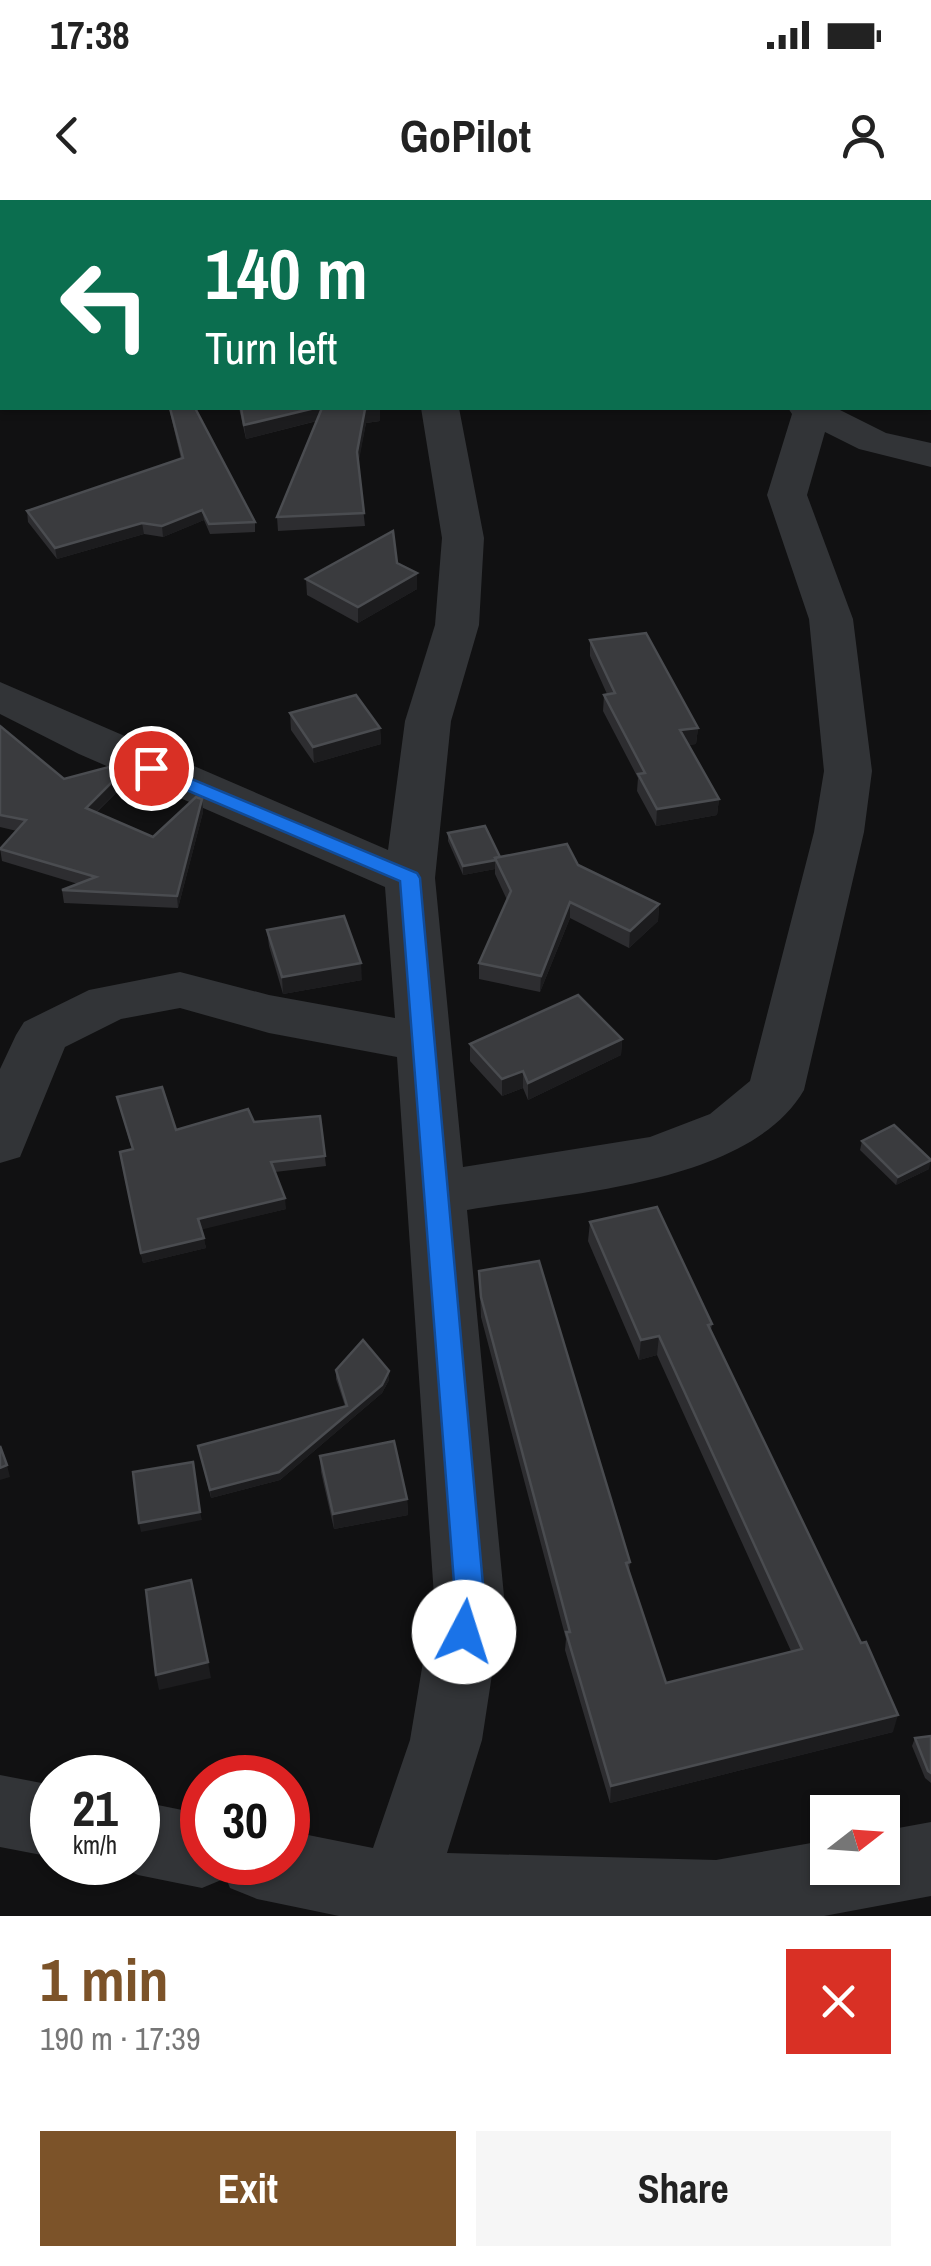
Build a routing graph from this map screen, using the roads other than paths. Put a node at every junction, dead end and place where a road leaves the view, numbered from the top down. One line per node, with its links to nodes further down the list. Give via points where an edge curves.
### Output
1 (440, 410): 6 (street, via 462,555 457,625 428,722)
2 (810, 410): 9 (street, via 787,495 831,619 848,772 776,1090 730,1129 656,1158)
3 (812, 410): 4 (street, via 873,441)
4 (931, 456)
5 (0, 696): 6 (street)
6 (410, 878): 7 (street)
7 (424, 1043): 8 (street, via 180,990 108,1003 43,1035); 9 (street)
8 (0, 1142)
9 (435, 1193): 14 (street, via 469,1596 446,1740)
10 (0, 1811): 11 (street)
11 (30, 1817)
12 (931, 1860): 15 (street)
13 (310, 1878): 14 (street)
14 (392, 1903): 15 (street)
15 (722, 1907)

